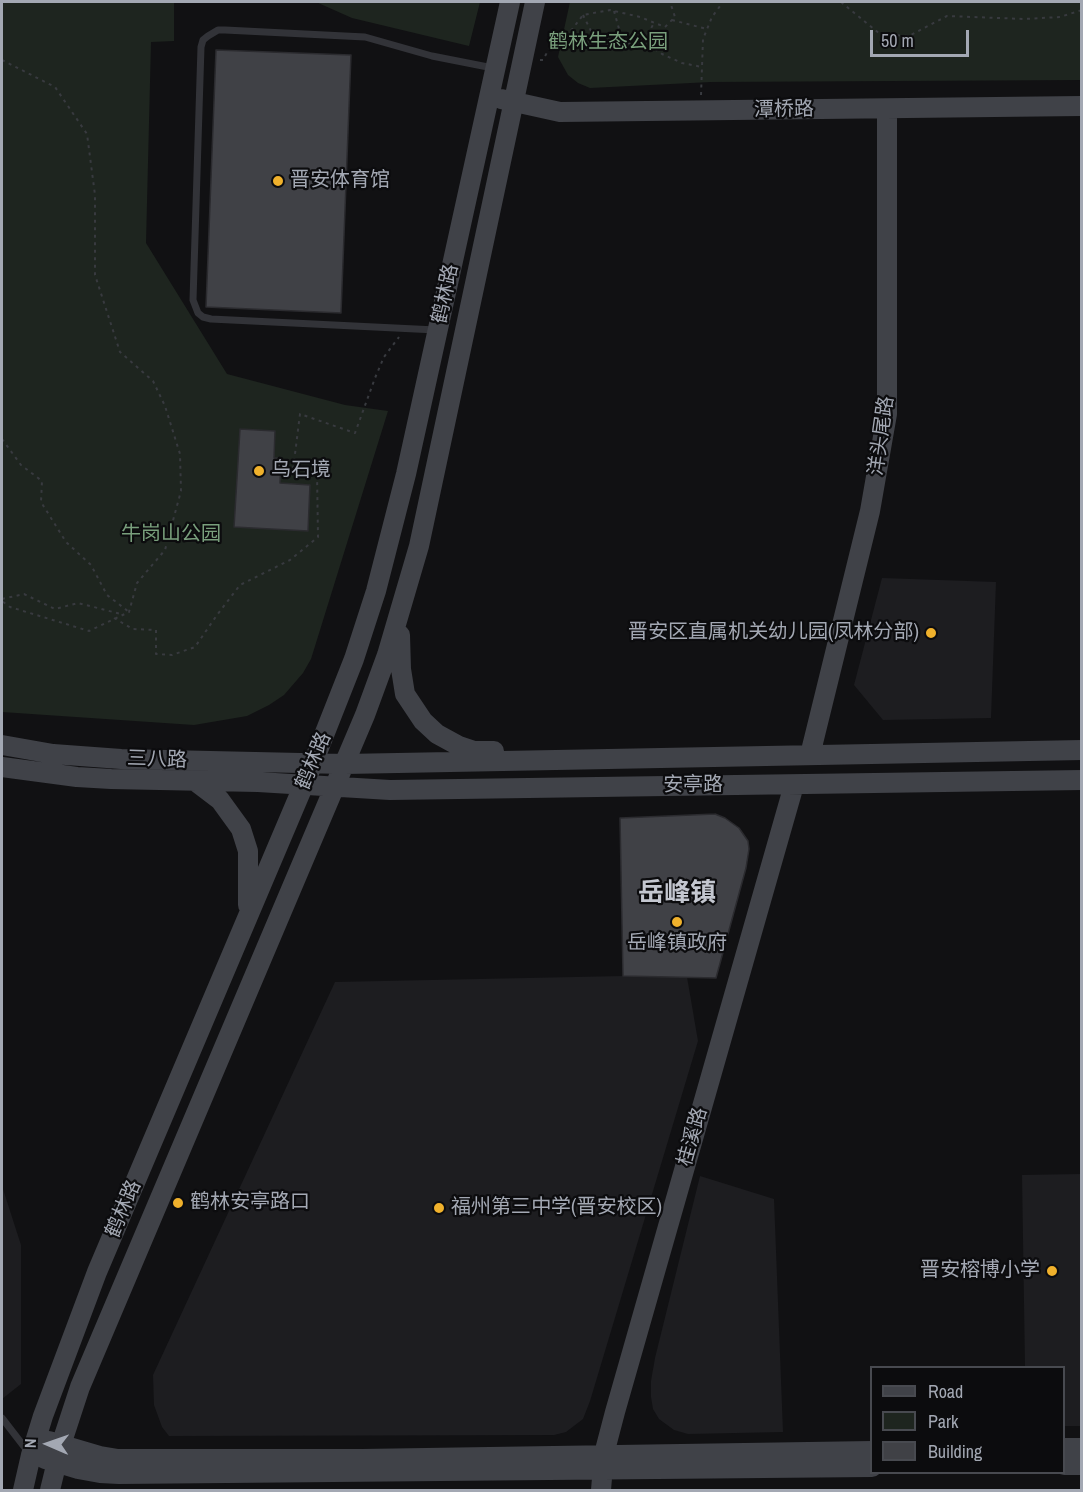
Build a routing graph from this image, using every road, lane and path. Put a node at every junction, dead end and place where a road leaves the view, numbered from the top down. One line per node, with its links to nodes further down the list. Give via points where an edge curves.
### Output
1 (510, 2): 19 (main road, 鹤林路)
2 (535, 2): 16 (main road, 鹤林路)
3 (670, 2): 11 (path, via 675,17)
4 (700, 2): 5 (path)
5 (704, 2)
6 (723, 2): 13 (path)
7 (841, 2): 8 (path, via 880,34 909,36 947,16 1024,19 1060,17)
8 (1082, 10)
9 (614, 11): 10 (path); 12 (path); 15 (path)
10 (583, 15): 15 (path, via 595,39); 16 (path, via 567,36 550,45 543,60)
11 (672, 20): 12 (path, via 665,27); 13 (path)
12 (654, 23): 14 (path)
13 (707, 29): 18 (path)
14 (644, 41): 15 (path); 18 (path, via 682,63)
15 (623, 44)
16 (523, 57): 21 (main road, 鹤林路)
17 (2, 60): 29 (path, via 55,87 87,134 95,195 95,276 120,352 153,381 180,454 181,491 165,550 137,583)
18 (702, 67): 24 (path)
19 (495, 69): 20 (main road, 鹤林路); 25 (lane, via 365,37 225,30 203,40 193,300 198,313 211,319)
20 (489, 96): 21 (main road, 潭桥路); 26 (main road, 鹤林路)
21 (513, 101): 24 (main road, 潭桥路, via 560,112); 30 (main road, 鹤林路, via 419,546)
22 (1082, 106): 23 (main road, 潭桥路)
23 (887, 110): 24 (main road, 潭桥路); 35 (main road, 洋头尾路, via 887,414 870,511)
24 (703, 111)
25 (405, 329): 26 (lane); 32 (path, via 384,357 355,433 300,414 293,470 317,473 318,537 290,560 240,585 195,647 172,655 156,654 156,630 133,629)
26 (438, 330): 37 (main road, 鹤林路, via 376,591)
27 (2, 439): 29 (path, via 21,465 42,481 41,502 66,543 91,565 107,595)
28 (2, 600): 31 (path, via 24,594 55,609 78,603); 32 (path, via 10,607 89,631)
29 (129, 612): 31 (path)
30 (400, 613): 36 (main road, via 399,655 405,694 437,734 474,751 592,751); 38 (main road, 鹤林路)
31 (121, 614): 32 (path)
32 (114, 618)
33 (2, 745): 37 (main road, 三八路, via 121,759)
34 (1082, 750): 35 (main road, 安亭路)
35 (810, 755): 36 (main road, 安亭路)
36 (618, 759): 38 (main road, 安亭路)
37 (313, 763): 38 (main road, 安亭路); 42 (main road, 鹤林路)
38 (345, 764): 44 (main road, 鹤林路)
39 (2, 767): 41 (main road, 三八路, via 77,777)
40 (1082, 780): 43 (main road, 安亭路)
41 (195, 781): 42 (main road, 三八路); 45 (main road, via 228,809 246,841 249,890)
42 (304, 785): 44 (main road, 安亭路); 45 (main road, 鹤林路)
43 (794, 785): 44 (main road, 安亭路, via 390,790); 52 (main road, 桂溪路)
44 (334, 787): 51 (main road, 鹤林路, via 80,1387)
45 (245, 922): 47 (main road, 鹤林路, via 97,1272)
46 (2, 1418): 47 (lane)
47 (34, 1446): 51 (main road); 56 (main road, 鹤林路)
48 (1065, 1448): 49 (main road)
49 (1082, 1448)
50 (870, 1451): 52 (main road)
51 (58, 1453): 52 (main road, via 118,1459); 57 (main road, 鹤林路)
52 (603, 1462): 55 (main road); 58 (main road, 桂溪路)
53 (1065, 1465): 54 (main road)
54 (1082, 1465)
55 (870, 1467)
56 (23, 1491)
57 (50, 1491)
58 (601, 1491)

